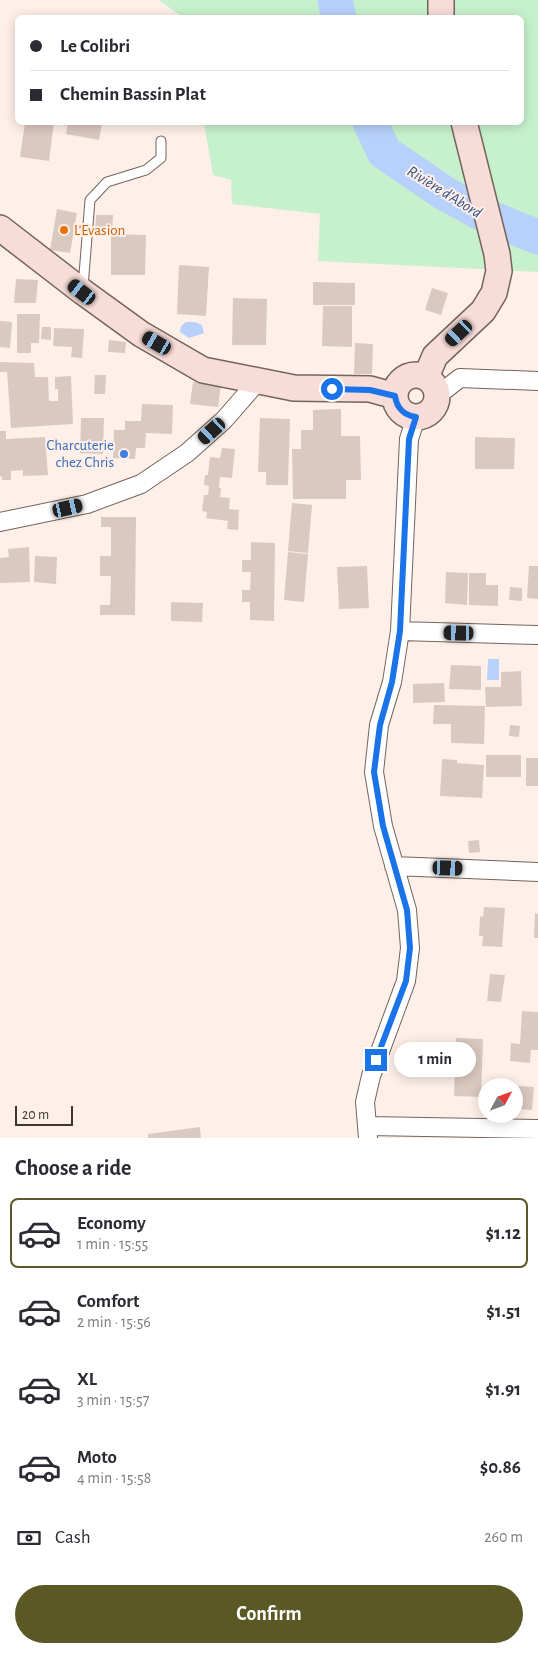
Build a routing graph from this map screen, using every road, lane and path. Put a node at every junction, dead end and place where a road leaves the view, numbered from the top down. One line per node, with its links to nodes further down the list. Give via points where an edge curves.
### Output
1 (441, 0): 2 (street)
2 (440, 15)
3 (465, 125): 9 (street, via 499,271 494,293 483,311 435,356)
4 (162, 141): 6 (lane, via 161,158 146,170 107,182 90,200)
5 (0, 228): 6 (street)
6 (82, 292): 7 (street, via 141,334 203,370)
7 (258, 381): 10 (street, via 294,388 370,390); 12 (street, via 224,420 187,453 140,484 87,504)
8 (538, 381): 9 (street, via 460,378)
9 (432, 386): 10 (street, via 412,375 400,382); 11 (street, via 437,402 429,413)
10 (395, 396): 11 (street, via 404,413)
11 (416, 417): 13 (street, via 409,439)
12 (0, 522)
13 (400, 631): 14 (street); 15 (street, via 392,682 380,725 374,772)
14 (538, 635)
15 (394, 866): 16 (street); 18 (street, via 407,910 410,948 406,981 371,1076 365,1102)
16 (538, 872)
17 (538, 1129): 18 (street)
18 (368, 1132)

